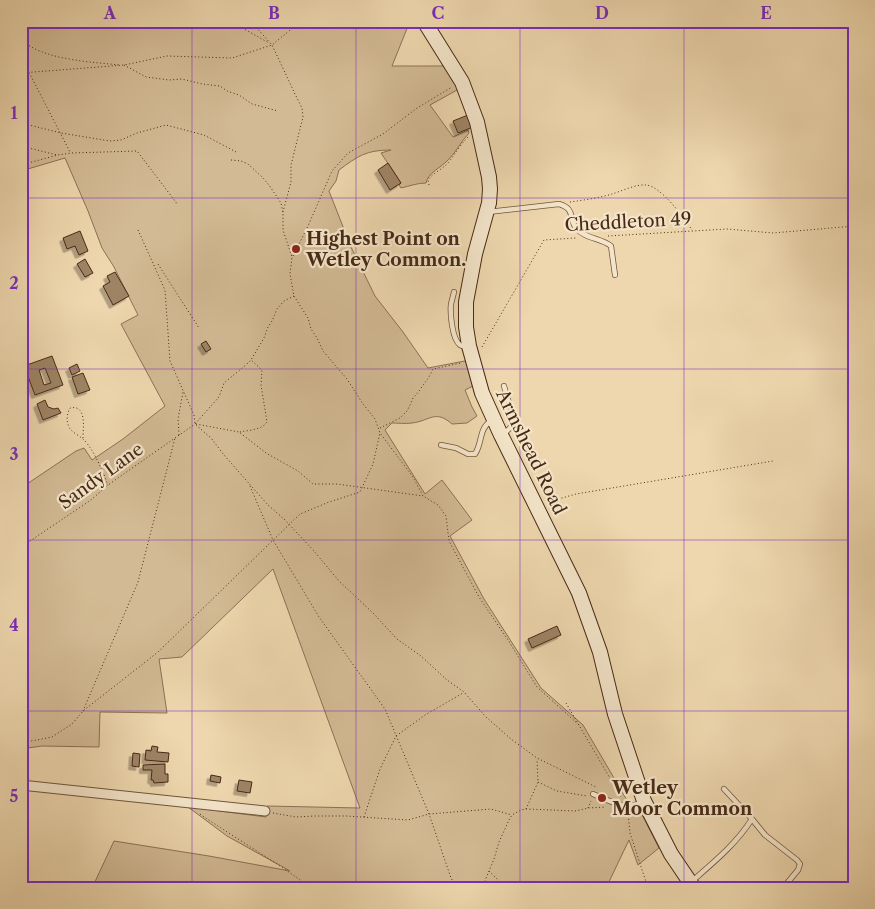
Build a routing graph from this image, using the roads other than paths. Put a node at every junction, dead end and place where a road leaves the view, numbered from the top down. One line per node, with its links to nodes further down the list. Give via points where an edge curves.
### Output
1 (424, 21): 2 (street, Armshead Road, via 462,82 477,122 489,177)
2 (486, 213): 3 (lane, via 559,204 567,207 575,227 611,246); 5 (street, Armshead Road, via 474,254 466,302)
3 (615, 275)
4 (454, 292): 5 (lane, via 451,319 457,342)
5 (469, 346): 7 (street, Armshead Road)
6 (504, 386): 8 (lane, via 515,415 510,429)
7 (493, 419): 8 (street, Armshead Road); 9 (lane, via 481,433 475,454)
8 (501, 435): 13 (street, Armshead Road, via 579,593 600,652)
9 (441, 445)
10 (21, 785): 14 (street)
11 (724, 790): 15 (lane)
12 (593, 795): 13 (lane, via 618,806)
13 (644, 802): 16 (street, Armshead Road)
14 (265, 811)
15 (752, 818): 16 (lane, via 731,847); 17 (lane, via 765,836 800,864)
16 (692, 886)
17 (784, 888)

